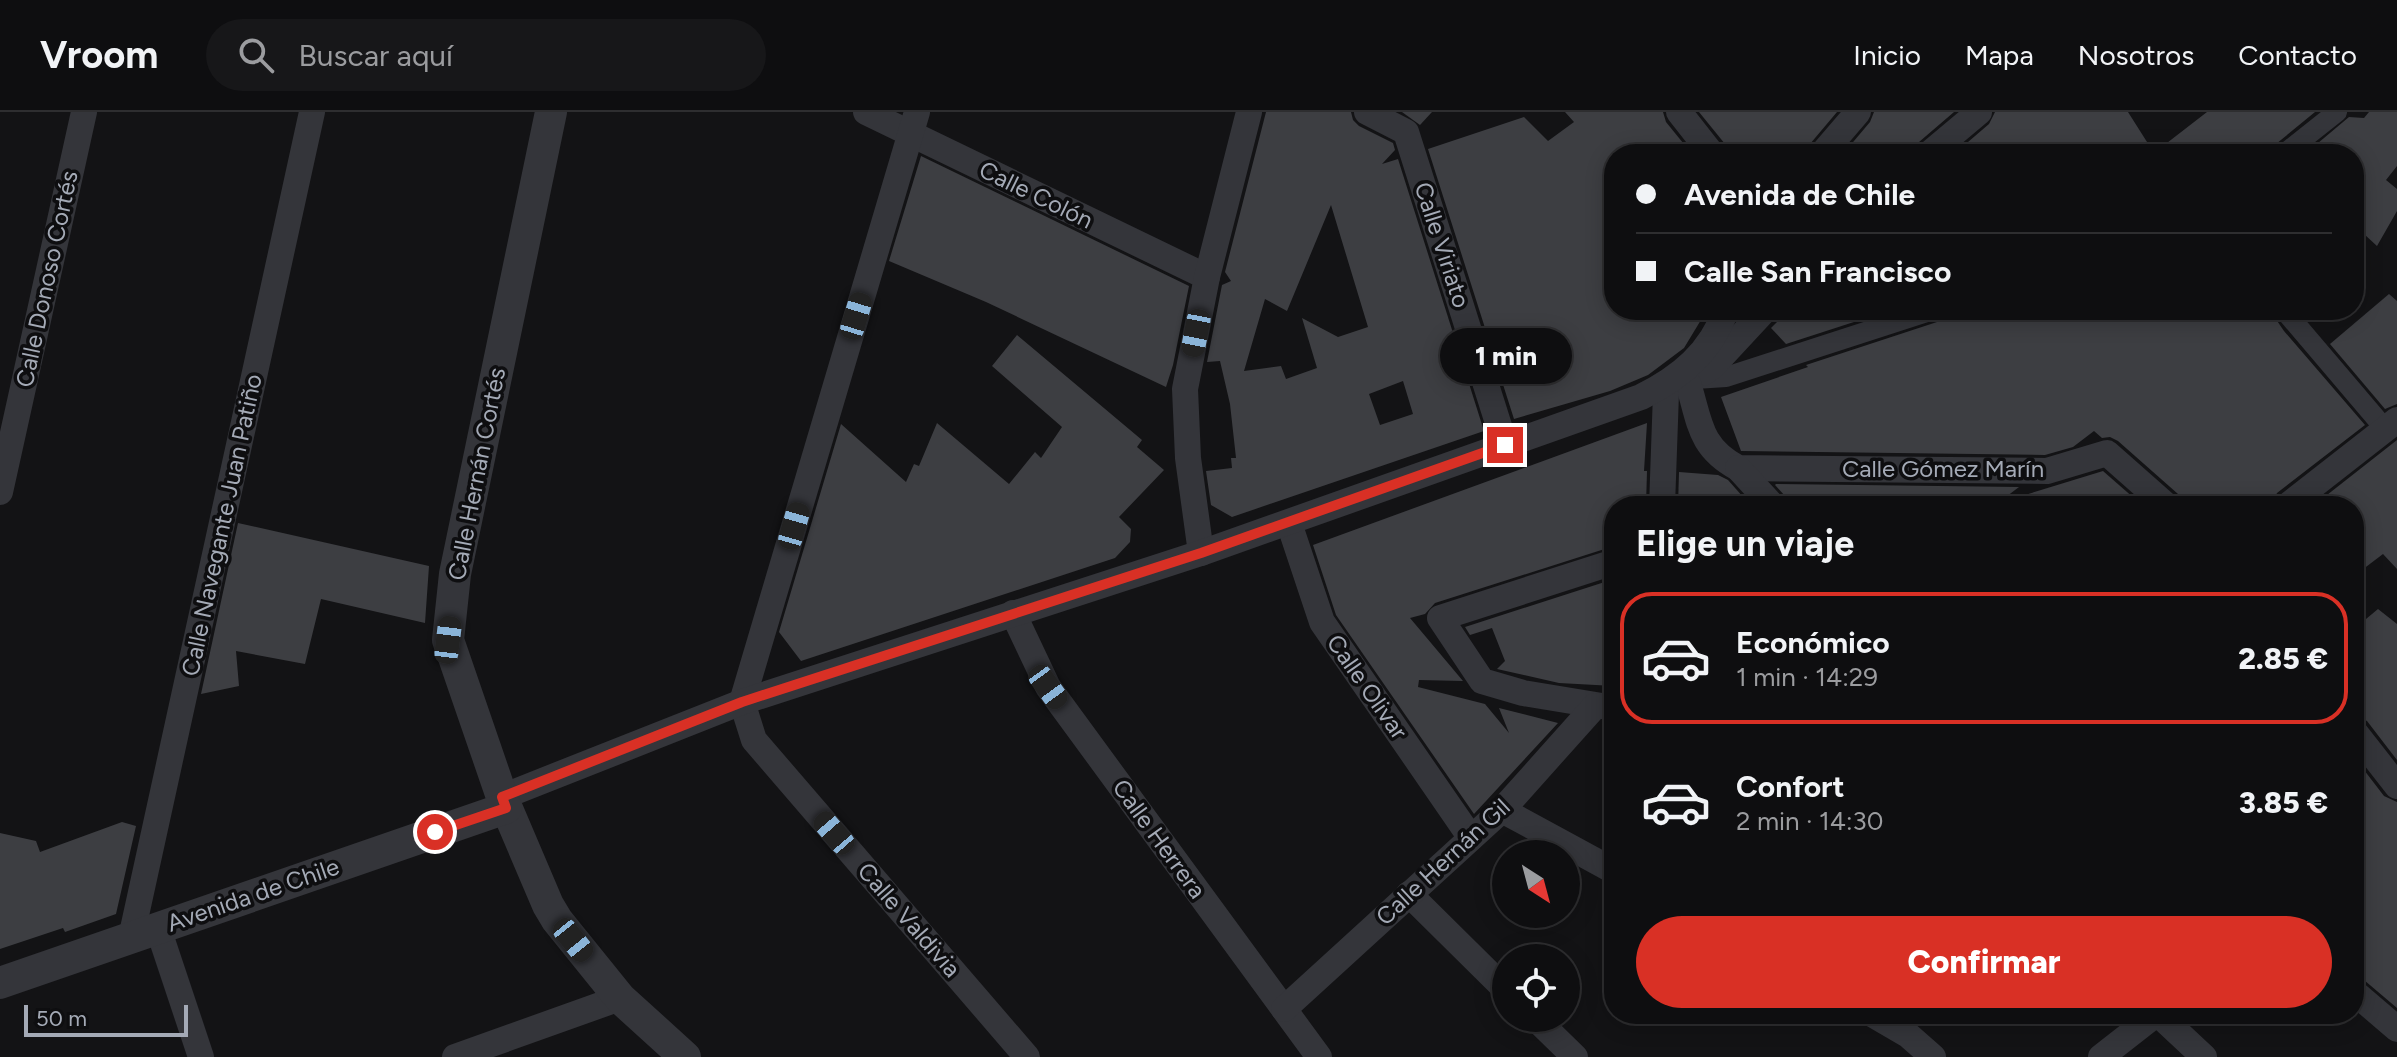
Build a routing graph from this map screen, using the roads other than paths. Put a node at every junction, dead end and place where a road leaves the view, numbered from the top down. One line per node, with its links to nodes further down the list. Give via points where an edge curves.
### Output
1 (84, 112): 27 (street, Calle Donoso Cortés)
2 (312, 112): 46 (street, Calle Navegante Juan Patiño)
3 (551, 112): 41 (street, Calle Hernán Cortés, via 455,574 448,640)
4 (866, 112): 11 (street, Calle Colón)
5 (1249, 112): 16 (street)
6 (1367, 112): 25 (street, Calle Viriato, via 1406,132)
7 (1679, 112): 12 (street)
8 (1858, 112): 13 (street)
9 (1979, 112): 14 (street)
10 (2337, 112): 15 (street)
11 (914, 123): 16 (street, Calle Colón); 36 (street)
12 (1704, 144)
13 (1831, 144)
14 (1941, 144)
15 (2297, 144)
16 (1207, 277): 33 (street, via 1185,389)
17 (1721, 320): 21 (street, via 1696,362 1669,382)
18 (1756, 320): 21 (street, via 1713,366)
19 (1901, 320): 21 (street, via 1726,377)
20 (2293, 320): 22 (street)
21 (1672, 388): 23 (street); 24 (street); 25 (street)
22 (2392, 425): 31 (street)
23 (1664, 439): 24 (street); 28 (street)
24 (1706, 443): 26 (street)
25 (1505, 445): 32 (street)
26 (1738, 468): 29 (street); 30 (street, Calle Gómez Marín, via 2047,471 2107,453)
27 (0, 492)
28 (1662, 496)
29 (1764, 496)
30 (2156, 496)
31 (2300, 496)
32 (1289, 523): 33 (street); 43 (street, Calle Olivar, via 1322,622)
33 (1201, 553): 35 (street)
34 (1604, 565): 37 (street, via 1440,618 1482,681)
35 (1013, 613): 36 (street); 51 (street, Calle Herrera, via 1048,687)
36 (742, 702): 41 (street); 60 (street, Calle Valdivia, via 754,740)
37 (1604, 707)
38 (1604, 708): 42 (street, Calle Hernán Gil)
39 (2364, 744): 40 (street)
40 (2397, 786)
41 (504, 802): 46 (street, Avenida de Chile); 49 (street, Calle Hernán Cortés, via 557,920)
42 (1502, 810): 43 (street, Calle Hernán Gil); 44 (street)
43 (1471, 838): 45 (street, Calle Hernán Gil)
44 (1604, 866)
45 (1409, 894): 47 (street); 51 (street, Calle Hernán Gil)
46 (144, 933): 48 (street, Avenida de Chile); 57 (street)
47 (1492, 976)
48 (0, 983)
49 (620, 998): 58 (street); 59 (street, Calle Hernán Cortés)
50 (2364, 1001): 55 (street)
51 (1284, 1009): 61 (street, Calle Herrera)
52 (1889, 1024): 63 (street)
53 (2138, 1024): 64 (street)
54 (2156, 1024): 65 (street)
55 (2397, 1029)
56 (1549, 1032): 62 (street)
57 (201, 1057)
58 (455, 1057)
59 (685, 1057)
60 (1027, 1057)
61 (1319, 1057)
62 (1575, 1057)
63 (1933, 1057)
64 (2101, 1057)
65 (2204, 1057)

